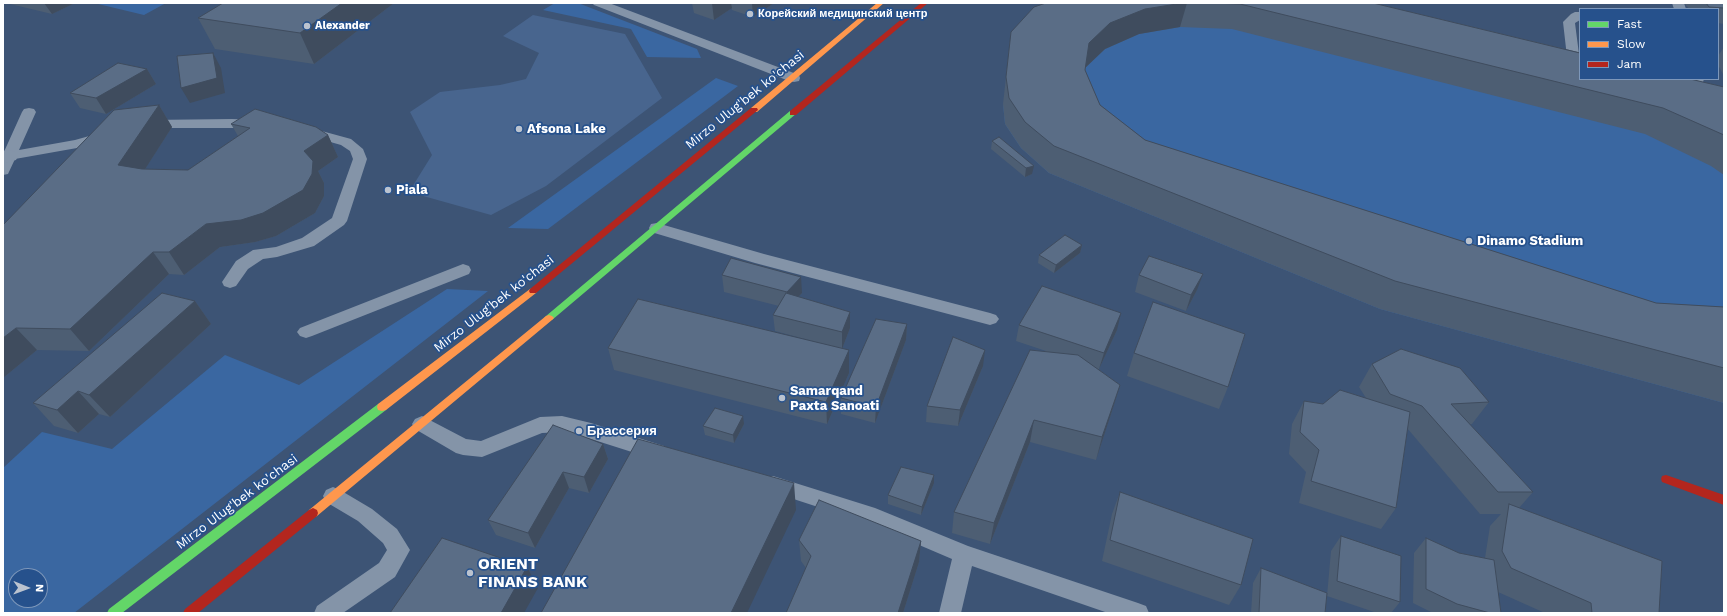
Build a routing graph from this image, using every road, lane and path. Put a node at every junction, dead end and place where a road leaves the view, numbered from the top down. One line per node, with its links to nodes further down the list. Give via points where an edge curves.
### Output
1 (598, 3): 7 (lane)
2 (881, 3): 7 (main road, Mirzo Ulug'bek ko'chasi)
3 (925, 3): 14 (main road)
4 (1579, 16): 6 (lane, via 1574,16 1569,22)
5 (1558, 54): 6 (lane)
6 (1577, 58)
7 (794, 78): 26 (main road, Mirzo Ulug'bek ko'chasi, via 520,302)
8 (1677, 80): 9 (lane)
9 (1690, 80)
10 (29, 112): 13 (lane)
11 (268, 125): 13 (lane, via 156,123)
12 (296, 128): 16 (lane, via 346,142 356,149 360,159 339,220 308,242 276,252 259,254 242,266)
13 (5, 161)
14 (657, 228): 17 (lane, via 761,259); 19 (main road)
15 (464, 270): 18 (lane)
16 (230, 282)
17 (990, 319)
18 (306, 332)
19 (422, 424): 20 (lane, via 463,447 482,449 540,425 562,424); 23 (main road)
20 (677, 458)
21 (758, 480): 25 (lane, via 875,517)
22 (1666, 480): 24 (main road)
23 (333, 496): 27 (main road); 28 (lane, via 365,515 390,536 399,550 387,570)
24 (1724, 500)
25 (964, 554): 29 (lane); 30 (lane)
26 (113, 613)
27 (189, 613)
28 (325, 613)
29 (950, 613)
30 (1138, 613)

